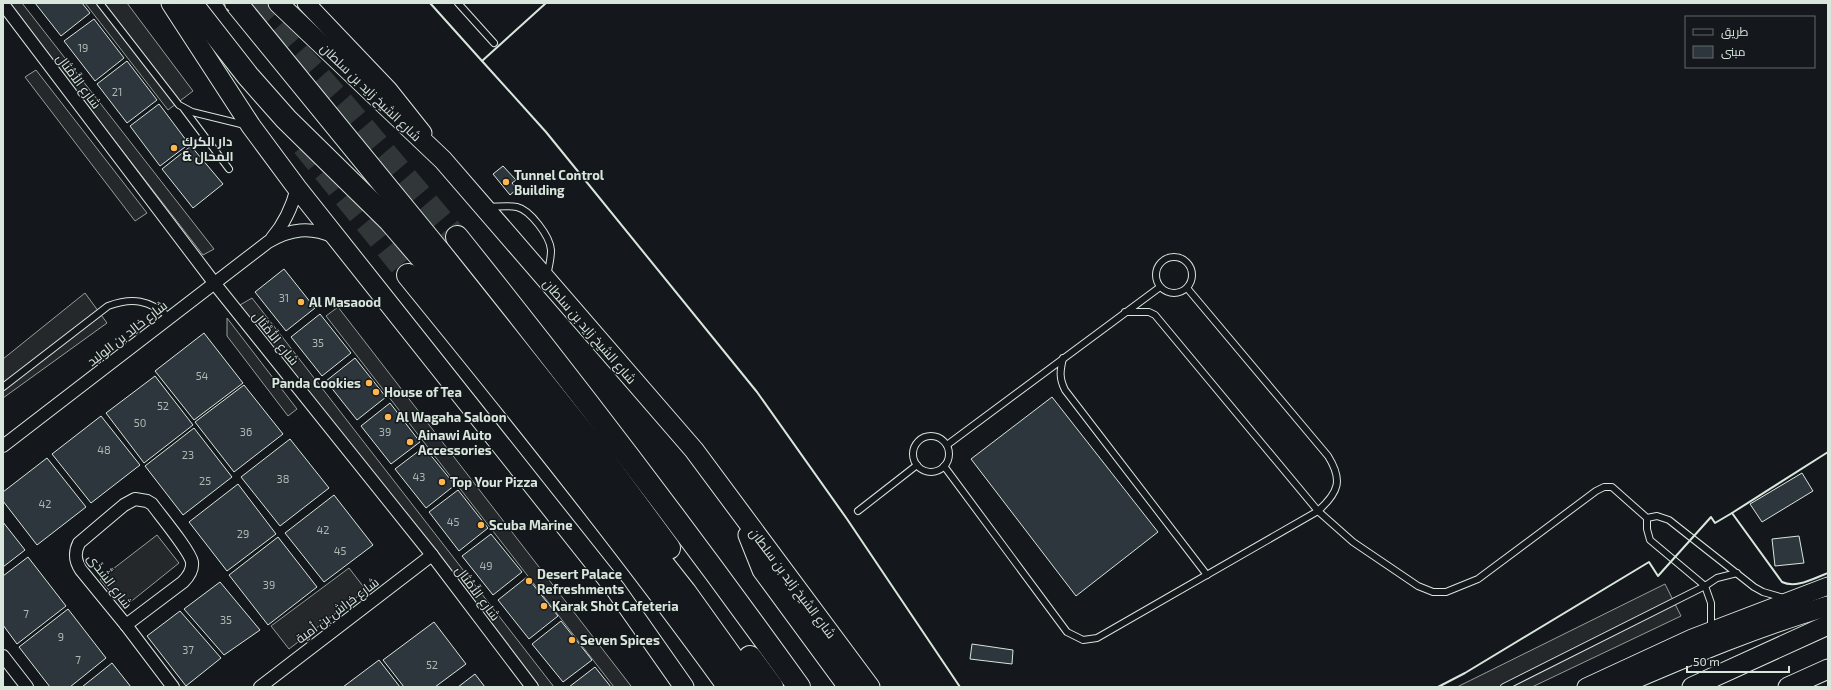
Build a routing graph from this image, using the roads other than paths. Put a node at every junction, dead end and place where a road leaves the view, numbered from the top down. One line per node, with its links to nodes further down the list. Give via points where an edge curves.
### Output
1 (100, 3): 10 (lane)
2 (171, 3): 11 (main road)
3 (191, 3): 54 (highway, via 248,76 286,119 385,216 420,256 685,592)
4 (236, 3): 55 (highway, via 593,445)
5 (278, 3): 12 (main road, شارع الشيخ زايد بن سلطان)
6 (306, 3): 12 (street, via 388,89)
7 (458, 3): 9 (lane)
8 (3, 4): 21 (street, شارع الأَمْثال)
9 (494, 43)
10 (183, 108): 11 (lane); 13 (lane)
11 (251, 126): 14 (main road)
12 (443, 160): 15 (main road, شارع الشيخ زايد بن سلطان)
13 (229, 169)
14 (297, 188): 16 (main road); 18 (street, شارع خالِد بن الوليد, via 290,212)
15 (484, 208): 20 (main road, شارع الشيخ زايد بن سلطان); 20 (lane, via 515,207 530,215 550,245 551,254)
16 (335, 237): 18 (street, شارع خالِد بن الوليد, via 308,229 294,230); 52 (main road, via 616,590)
17 (457, 237): 56 (highway, via 617,441)
18 (268, 242): 21 (street, شارع خالِد بن الوليد)
19 (408, 275): 53 (highway, via 611,529)
20 (546, 280): 32 (main road, شارع الشيخ زايد بن سلطان, via 694,450)
21 (215, 284): 25 (street, شارع خالِد بن الوليد); 36 (street, شارع الأَمْثال)
22 (1160, 287): 23 (lane, via 1170,293); 23 (lane, via 1157,269 1165,260 1176,258 1186,262 1192,272); 24 (lane)
23 (1187, 288): 34 (lane, via 1328,456 1336,469 1337,485 1330,500)
24 (1125, 312): 26 (lane); 34 (lane, via 1149,312 1155,315)
25 (169, 317): 27 (lane, via 147,303 134,300 108,306); 29 (street, شارع خالِد بن الوليد)
26 (1063, 358): 28 (lane); 38 (lane, via 1060,372 1065,390)
27 (3, 387)
28 (947, 445): 30 (lane, via 938,437 922,438 914,447); 31 (lane, via 949,456)
29 (3, 446)
30 (917, 465): 31 (lane, via 927,471); 33 (lane)
31 (944, 466): 38 (lane, via 1067,632 1083,640 1097,638)
32 (737, 509): 57 (main road, via 762,570); 58 (main road, شارع الشيخ زايد بن سلطان)
33 (858, 510)
34 (1318, 511): 35 (lane, via 1353,542 1418,586 1433,592 1446,592 1478,579 1604,487 1612,488); 38 (lane)
35 (1647, 518): 37 (lane, via 1657,516 1668,520); 39 (lane, via 1650,540)
36 (432, 555): 50 (street, شارع خراش بن أمية); 51 (street, شارع الأَمْثال)
37 (1737, 573): 39 (lane, via 1716,578); 41 (lane, via 1763,592 1773,596)
38 (1207, 574)
39 (1705, 586): 45 (lane, via 1712,608); 59 (lane)
40 (1828, 586): 41 (street)
41 (1795, 598): 45 (street)
42 (1828, 606): 61 (main road, via 1728,639)
43 (126, 625): 43 (street, شارع الشَّذَى, via 77,564 75,557 76,550 84,538 124,505 141,499 156,509 190,556 192,567 184,582); 49 (street, شارع الشَّذَى)
44 (1828, 625): 62 (main road)
45 (1711, 631): 60 (street)
46 (3, 656): 48 (street)
47 (1828, 669): 63 (main road)
48 (27, 687)
49 (173, 687)
50 (260, 687)
51 (532, 687)
52 (684, 687)
53 (729, 687)
54 (753, 687)
55 (772, 687)
56 (799, 687)
57 (848, 687)
58 (870, 687)
59 (1504, 687)
60 (1586, 687)
61 (1616, 687)
62 (1692, 687)
63 (1788, 687)

